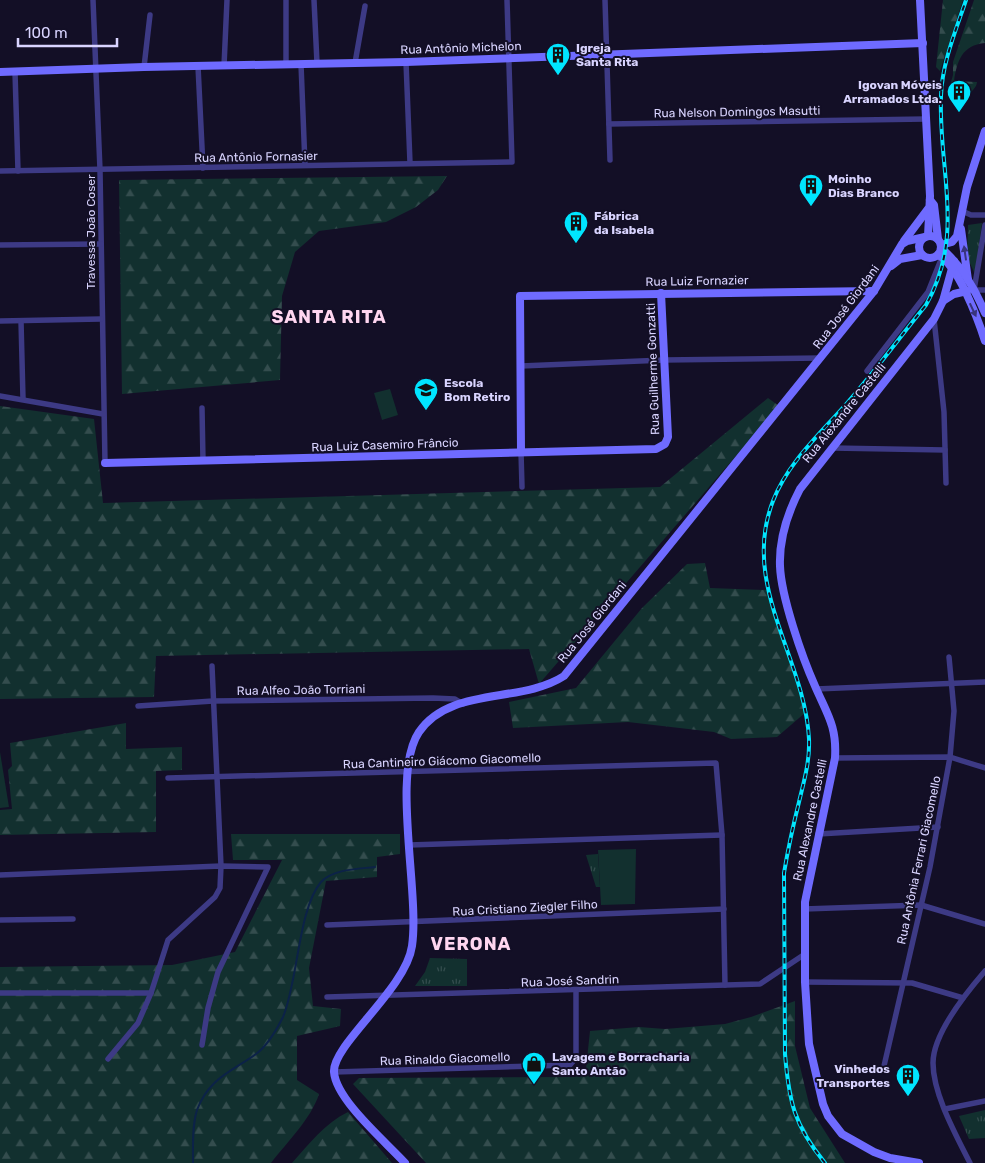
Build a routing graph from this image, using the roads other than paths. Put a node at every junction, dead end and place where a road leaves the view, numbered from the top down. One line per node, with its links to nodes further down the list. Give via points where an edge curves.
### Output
1 (93, 0): 21 (street, Travessa João Coser)
2 (227, 0): 19 (street)
3 (286, 0): 15 (street)
4 (314, 0): 17 (street)
5 (507, 0): 12 (street)
6 (605, 0): 11 (street)
7 (920, 0): 10 (street)
8 (366, 6): 14 (street)
9 (150, 15): 20 (street)
10 (923, 43): 11 (street, Rua Antônio Michelon); 24 (street)
11 (607, 54): 12 (street, Rua Antônio Michelon); 25 (street)
12 (509, 57): 13 (street, Rua Antônio Michelon); 28 (street, Rua Antônio Fornasier, via 512,162)
13 (406, 62): 14 (street, Rua Antônio Michelon); 28 (street)
14 (355, 63): 17 (street, Rua Antônio Michelon)
15 (286, 64): 16 (street, Rua Antônio Michelon); 19 (street, Rua Antônio Michelon)
16 (301, 64): 17 (street, Rua Antônio Michelon); 29 (street)
17 (317, 64)
18 (198, 66): 19 (street, Rua Antônio Michelon); 20 (street, Rua Antônio Michelon); 30 (street)
19 (224, 66)
20 (144, 67): 21 (street, Rua Antônio Michelon)
21 (96, 69): 23 (street, Rua Antônio Michelon); 31 (street, Travessa João Coser)
22 (0, 72): 23 (street, Rua Antônio Michelon)
23 (15, 72): 33 (street)
24 (926, 119): 25 (street, Rua Nelson Domingos Masutti); 34 (street)
25 (609, 124): 27 (street)
26 (985, 132): 36 (street)
27 (610, 160)
28 (410, 163): 29 (street, Rua Antônio Fornasier)
29 (305, 166): 30 (street, Rua Antônio Fornasier)
30 (203, 168): 31 (street, Rua Antônio Fornasier)
31 (100, 170): 33 (street, Rua Antônio Fornasier); 41 (street, Travessa João Coser)
32 (0, 171): 33 (street, Rua Antônio Fornasier)
33 (18, 171)
34 (930, 200): 35 (street); 44 (street, via 934,205)
35 (928, 209): 40 (street); 42 (street, Rua José Giordani)
36 (962, 211): 37 (street); 38 (street)
37 (985, 215)
38 (960, 225): 44 (street, via 952,242); 48 (street, one-way to 38)
39 (985, 225): 49 (street)
40 (926, 236): 42 (street); 44 (street); 45 (street, via 919,245)
41 (101, 244): 43 (street); 56 (street, Travessa João Coser)
42 (902, 244): 47 (street, Rua José Giordani)
43 (0, 245)
44 (940, 249): 45 (street, Rua José Giordani, via 932,258); 46 (street); 64 (street, via 928,292)
45 (922, 255): 47 (street, Rua José Giordani, via 900,259)
46 (953, 264): 48 (street); 52 (street); 54 (street, Rua Alexandre Castelli)
47 (890, 267): 51 (street, Rua José Giordani)
48 (968, 282): 49 (street)
49 (974, 290): 50 (street); 52 (street); 55 (street)
50 (985, 290)
51 (874, 291): 53 (street, Rua Luiz Fornazier); 61 (street, Rua José Giordani)
52 (964, 291): 54 (street); 60 (street, one-way to 60)
53 (661, 293): 62 (street, Rua Guilherme Gonzatti); 63 (street, Rua Luiz Fornazier, via 520,296)
54 (944, 301): 57 (street, Rua Alexandre Castelli)
55 (985, 313)
56 (101, 319): 59 (street); 68 (street, Travessa João Coser)
57 (934, 319): 70 (street, Rua Alexandre Castelli); 71 (street)
58 (0, 321): 59 (street)
59 (21, 321): 66 (street)
60 (985, 341)
61 (821, 358): 62 (street); 83 (street, Rua José Giordani, via 564,676 541,688)
62 (664, 360): 63 (street); 69 (street, Rua Guilherme Gonzatti, via 668,437)
63 (521, 366): 72 (street)
64 (867, 371)
65 (0, 396): 66 (street)
66 (23, 399): 68 (street)
67 (202, 408): 73 (street)
68 (103, 414): 74 (street, Travessa João Coser)
69 (665, 444): 72 (street, Rua Luiz Casemiro Frâncio, via 656,449)
70 (832, 448): 71 (street); 81 (street, Rua Alexandre Castelli, via 793,502 780,552 780,576)
71 (945, 450): 75 (street)
72 (521, 452): 73 (street, Rua Luiz Casemiro Frâncio); 76 (street)
73 (203, 461): 74 (street, Rua Luiz Casemiro Frâncio)
74 (105, 463)
75 (946, 483)
76 (522, 486)
77 (948, 657): 80 (street, Rua Antônia Ferrari Giacomello)
78 (212, 666): 82 (street)
79 (985, 682): 80 (street)
80 (951, 684): 81 (street); 85 (street, Rua Antônia Ferrari Giacomello, via 954,716)
81 (816, 689): 86 (street, Rua Alexandre Castelli, via 832,722)
82 (214, 701): 83 (street, Rua Alfeo João Torriani, via 433,698 455,699); 84 (street, Rua Alfeo João Torriani); 89 (street)
83 (463, 704): 88 (street, Rua José Giordani, via 430,720 419,732 411,746)
84 (138, 706)
85 (950, 757): 86 (street); 87 (street); 91 (street, Rua Antônia Ferrari Giacomello)
86 (835, 758): 92 (street, Rua Alexandre Castelli)
87 (985, 768)
88 (407, 772): 89 (street, Rua Cantineiro Giácomo Giacomello); 93 (street, Rua Cantineiro Giácomo Giacomello, via 716,763); 94 (street, Rua José Giordani)
89 (216, 777): 90 (street, Rua Cantineiro Giácomo Giacomello); 95 (street)
90 (168, 778)
91 (938, 826): 92 (street); 97 (street, Rua Antônia Ferrari Giacomello)
92 (818, 834): 99 (street, Rua Alexandre Castelli)
93 (722, 835): 94 (street); 98 (street)
94 (409, 845): 102 (street, Rua José Giordani)
95 (221, 866): 96 (street); 111 (street, via 220,888 215,897 168,940); 116 (street, via 268,867 216,977)
96 (0, 875)
97 (921, 905): 99 (street); 103 (street); 108 (street, Rua Antônia Ferrari Giacomello)
98 (724, 909): 102 (street, Rua Cristiano Ziegler Filho); 109 (street)
99 (804, 909): 105 (street, Rua Alexandre Castelli)
100 (0, 920): 101 (street)
101 (73, 920)
102 (414, 923): 104 (street, Rua Cristiano Ziegler Filho); 113 (street, Rua José Giordani, via 411,954)
103 (985, 924)
104 (327, 926)
105 (805, 954): 107 (street, Rua Alexandre Castelli); 109 (street, Rua José Sandrin, via 764,982)
106 (985, 971): 115 (street)
107 (805, 982): 108 (street); 123 (street, Rua Alexandre Castelli, via 808,1044 823,1104 835,1126 856,1144 874,1152)
108 (903, 982): 115 (street); 118 (street, Rua Antônia Ferrari Giacomello)
109 (725, 985): 110 (street, Rua José Sandrin)
110 (576, 990): 113 (street, Rua José Sandrin); 119 (street, Rua Rinaldo Giacomello, via 576,1058 570,1065)
111 (151, 993): 112 (street); 117 (street, via 138,1023)
112 (0, 994)
113 (388, 995): 114 (street, Rua José Sandrin); 119 (street, Rua José Giordani, via 337,1056)
114 (327, 997)
115 (963, 998): 121 (street, via 934,1053 934,1077)
116 (202, 1045)
117 (108, 1059)
118 (884, 1066)
119 (334, 1072): 122 (street, via 344,1096)
120 (985, 1101): 121 (street)
121 (946, 1110): 124 (street)
122 (405, 1163)
123 (919, 1163)
124 (970, 1163)

